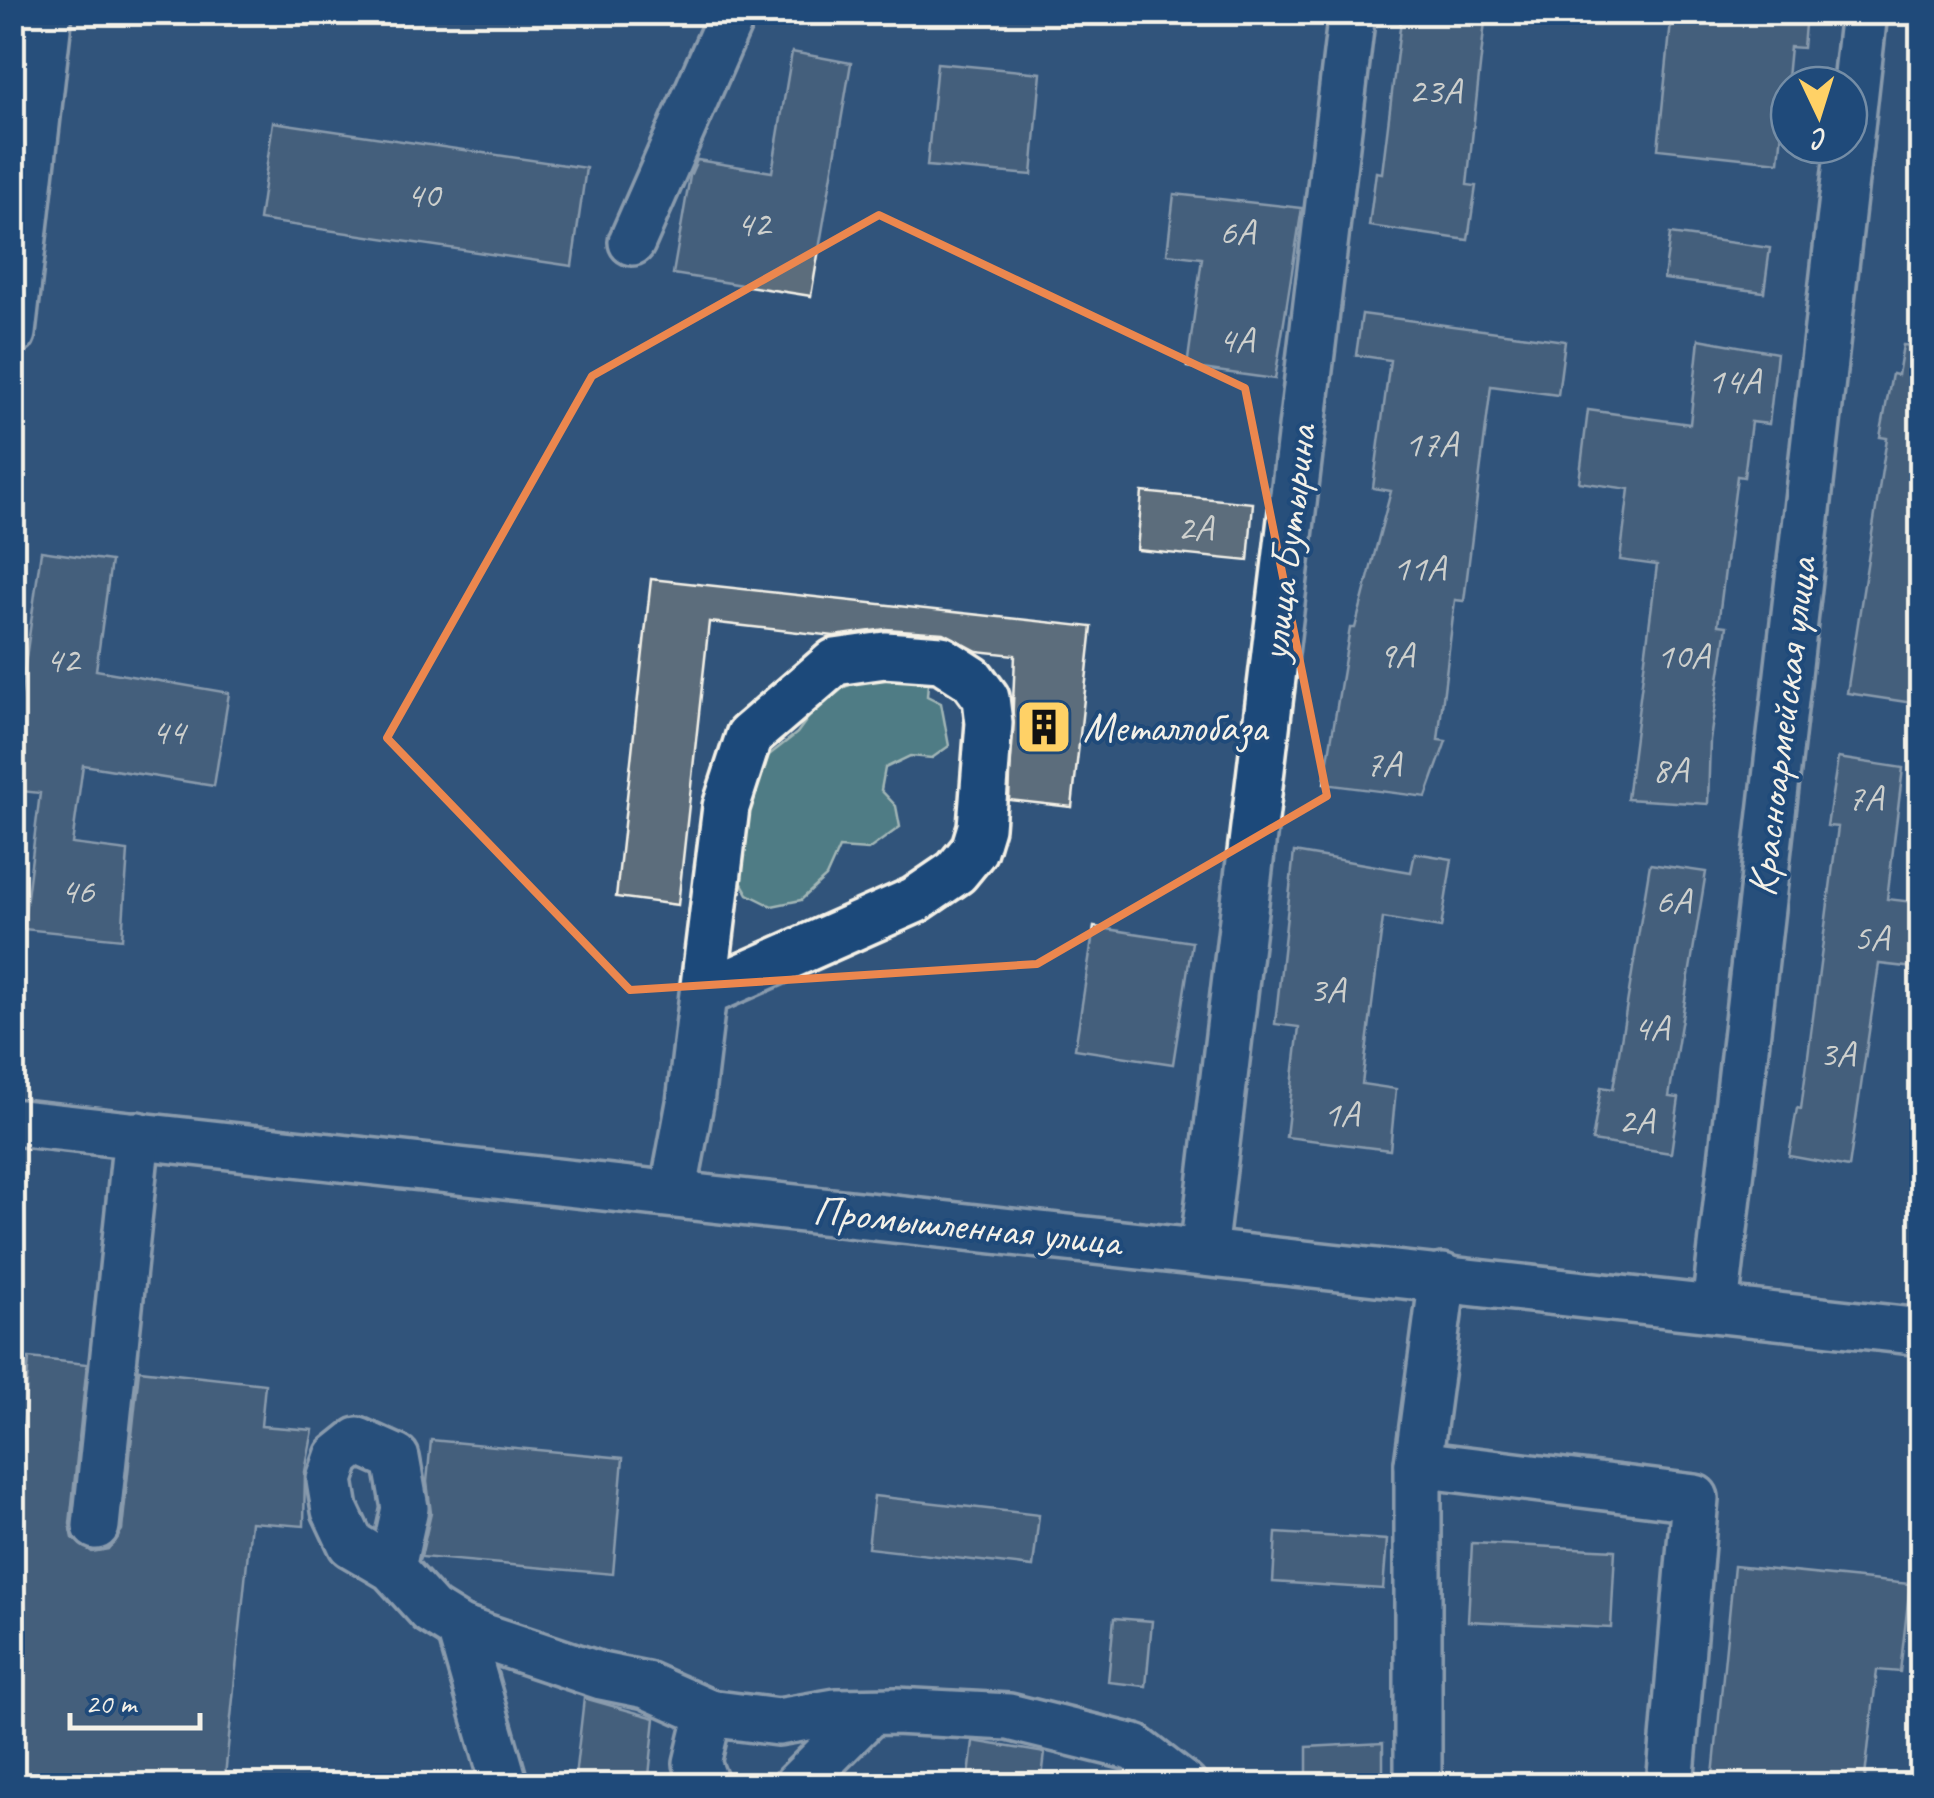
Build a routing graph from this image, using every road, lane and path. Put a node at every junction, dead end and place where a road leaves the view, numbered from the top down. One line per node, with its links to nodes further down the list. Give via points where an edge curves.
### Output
1 (50, 12): 8 (street)
2 (733, 12): 7 (street)
3 (1352, 12): 13 (street, улица Бутырина)
4 (1864, 12): 5 (street, Красноармейская улица)
5 (1858, 65)
6 (1847, 165): 15 (street, Красноармейская улица)
7 (632, 242)
8 (12, 332)
9 (703, 994): 9 (street, via 726,807 748,736 836,662 886,655 941,660 972,679 986,698 989,722 981,827 974,850 956,872 915,900); 12 (street)
10 (12, 1122): 11 (street, Промышленная улица)
11 (136, 1136): 12 (street, Промышленная улица); 18 (street)
12 (673, 1194): 13 (street, Промышленная улица)
13 (1203, 1252): 14 (street, Промышленная улица)
14 (1443, 1278): 15 (street, Промышленная улица); 17 (street)
15 (1714, 1308): 16 (street, Промышленная улица)
16 (1922, 1332)
17 (1418, 1464): 27 (street); 28 (street, via 1695,1498)
18 (96, 1526)
19 (392, 1568): 20 (street, via 431,1611)
20 (460, 1630): 22 (street, via 646,1685); 23 (street)
21 (870, 1712): 22 (street, via 778,1722); 25 (street); 26 (street, via 1008,1718 1135,1748)
22 (709, 1713): 24 (street, via 697,1763)
23 (505, 1786)
24 (706, 1786)
25 (796, 1786)
26 (1184, 1786)
27 (1418, 1786)
28 (1670, 1786)

